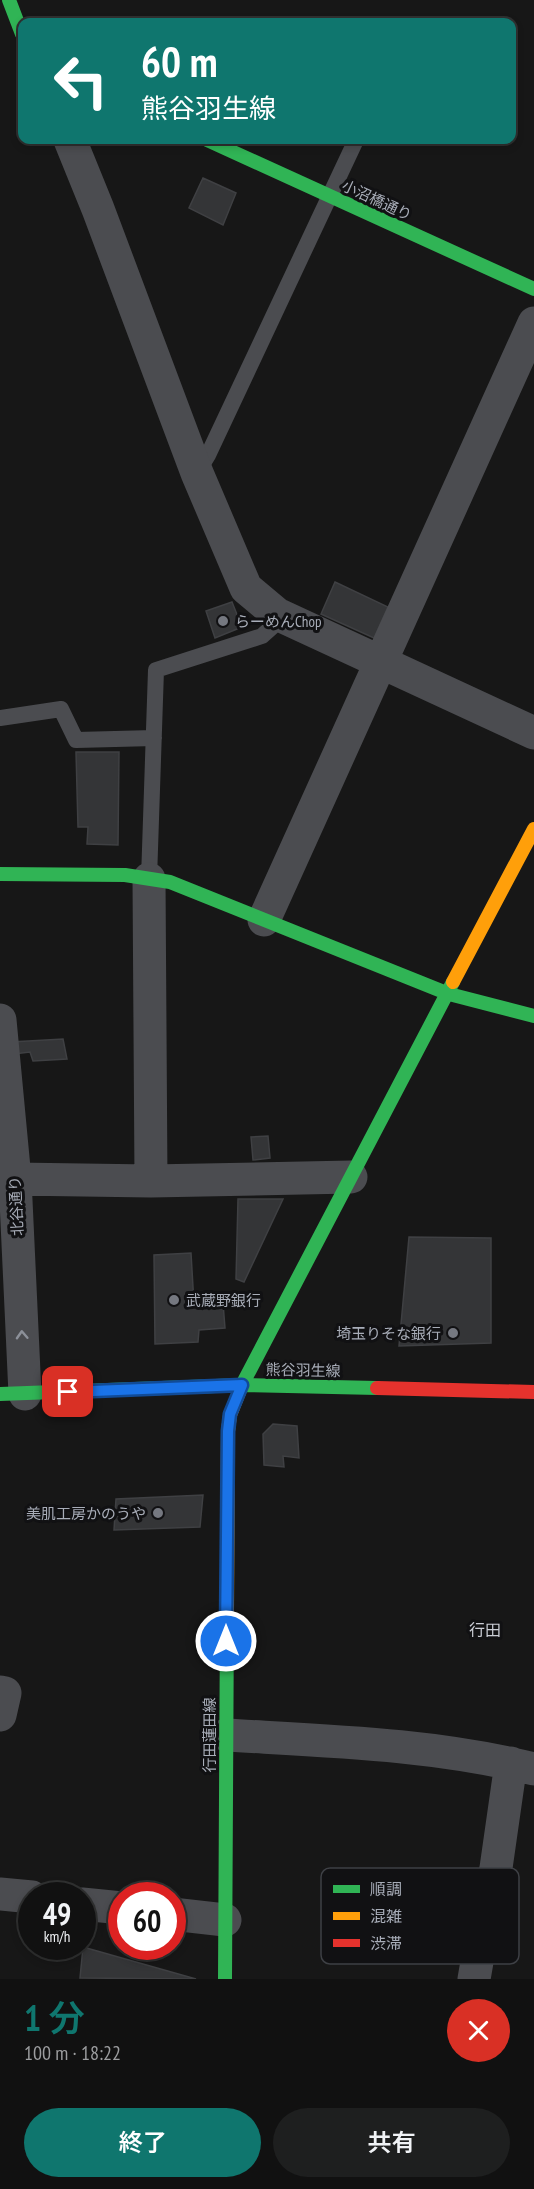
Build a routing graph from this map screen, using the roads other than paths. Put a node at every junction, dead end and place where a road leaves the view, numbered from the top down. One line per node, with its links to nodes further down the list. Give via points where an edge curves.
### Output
1 (9, 0): 2 (street)
2 (18, 24)
3 (72, 144): 9 (street)
4 (216, 144): 6 (street, 小沼橋通り)
5 (354, 144): 6 (lane)
6 (330, 196): 7 (street, 小沼橋通り); 9 (lane)
7 (534, 289)
8 (534, 323): 11 (street)
9 (197, 473): 10 (street, via 246,588)
10 (277, 614): 11 (street); 14 (lane, via 272,627 262,636 156,670)
11 (381, 663): 13 (street); 18 (street)
12 (0, 718): 14 (lane, via 61,709 76,740)
13 (534, 733)
14 (154, 738): 17 (lane)
15 (534, 829): 19 (street, 行田蓮田線)
16 (0, 874): 17 (street, via 125,874)
17 (149, 879): 18 (street, via 170,882); 24 (street)
18 (264, 920): 19 (street)
19 (449, 994): 20 (street); 22 (street, 行田蓮田線)
20 (534, 1016)
21 (0, 1020): 23 (street, 北谷通り)
22 (351, 1177): 24 (street); 25 (street, 行田蓮田線)
23 (15, 1179): 24 (street); 27 (street, 北谷通り, one-way to 23)
24 (151, 1181)
25 (242, 1385): 26 (street, 熊谷羽生線); 27 (street, 熊谷羽生線); 30 (street, 行田蓮田線, via 230,1414 228,1431)
26 (534, 1392)
27 (12, 1394)
28 (0, 1692): 29 (street, via 5,1693)
29 (0, 1715)
30 (225, 1735): 31 (street, via 430,1750); 36 (street, 行田蓮田線)
31 (522, 1766): 32 (street)
32 (496, 1868)
33 (0, 1894): 34 (street)
34 (18, 1896)
35 (186, 1916): 36 (street)
36 (225, 1920): 38 (street, 行田蓮田線)
37 (477, 1964): 39 (street)
38 (225, 1979)
39 (474, 1979)

